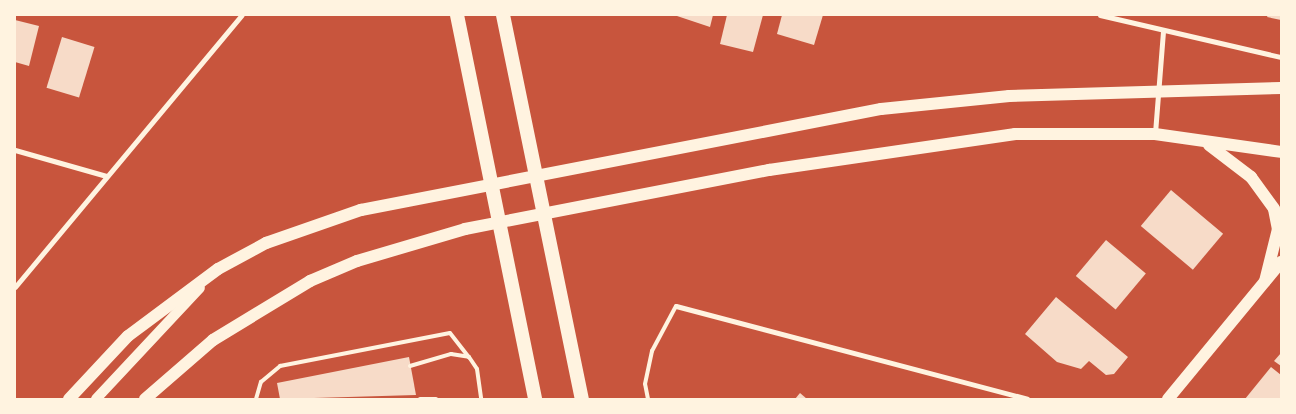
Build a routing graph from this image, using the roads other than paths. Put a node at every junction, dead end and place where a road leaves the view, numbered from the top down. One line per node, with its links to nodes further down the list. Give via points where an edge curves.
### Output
1 (242, 15): 15 (street)
2 (457, 15): 30 (highway)
3 (502, 15): 31 (highway)
4 (1100, 15): 5 (street)
5 (1163, 31): 6 (street); 9 (street)
6 (1281, 57)
7 (1281, 88): 8 (main road)
8 (1268, 90): 9 (main road); 10 (main road)
9 (1158, 94): 11 (street); 17 (main road, via 1009,96 881,109 574,165 330,220 266,244)
10 (1281, 98)
11 (1155, 134): 12 (main road); 26 (main road, via 1015,134 936,144 769,170 465,229 356,261 310,281 212,340)
12 (1193, 138): 14 (main road); 18 (main road, via 1221,150 1236,162 1264,190 1274,209 1278,229)
13 (15, 150): 15 (street)
14 (1281, 152)
15 (106, 176): 19 (street)
16 (1281, 262): 18 (main road)
17 (218, 269): 24 (main road, via 128,336); 25 (main road)
18 (1265, 281): 34 (main road)
19 (15, 286)
20 (676, 306): 32 (lane, via 652,351 645,384); 33 (street)
21 (468, 357): 22 (lane, via 451,354); 23 (lane, via 477,369); 27 (lane, via 450,332 280,366 261,382)
22 (410, 366)
23 (480, 398)
24 (70, 399)
25 (96, 399)
26 (145, 399)
27 (256, 399)
28 (420, 399): 29 (lane)
29 (436, 399)
30 (536, 399)
31 (582, 399)
32 (648, 399)
33 (1027, 399)
34 (1168, 399)

